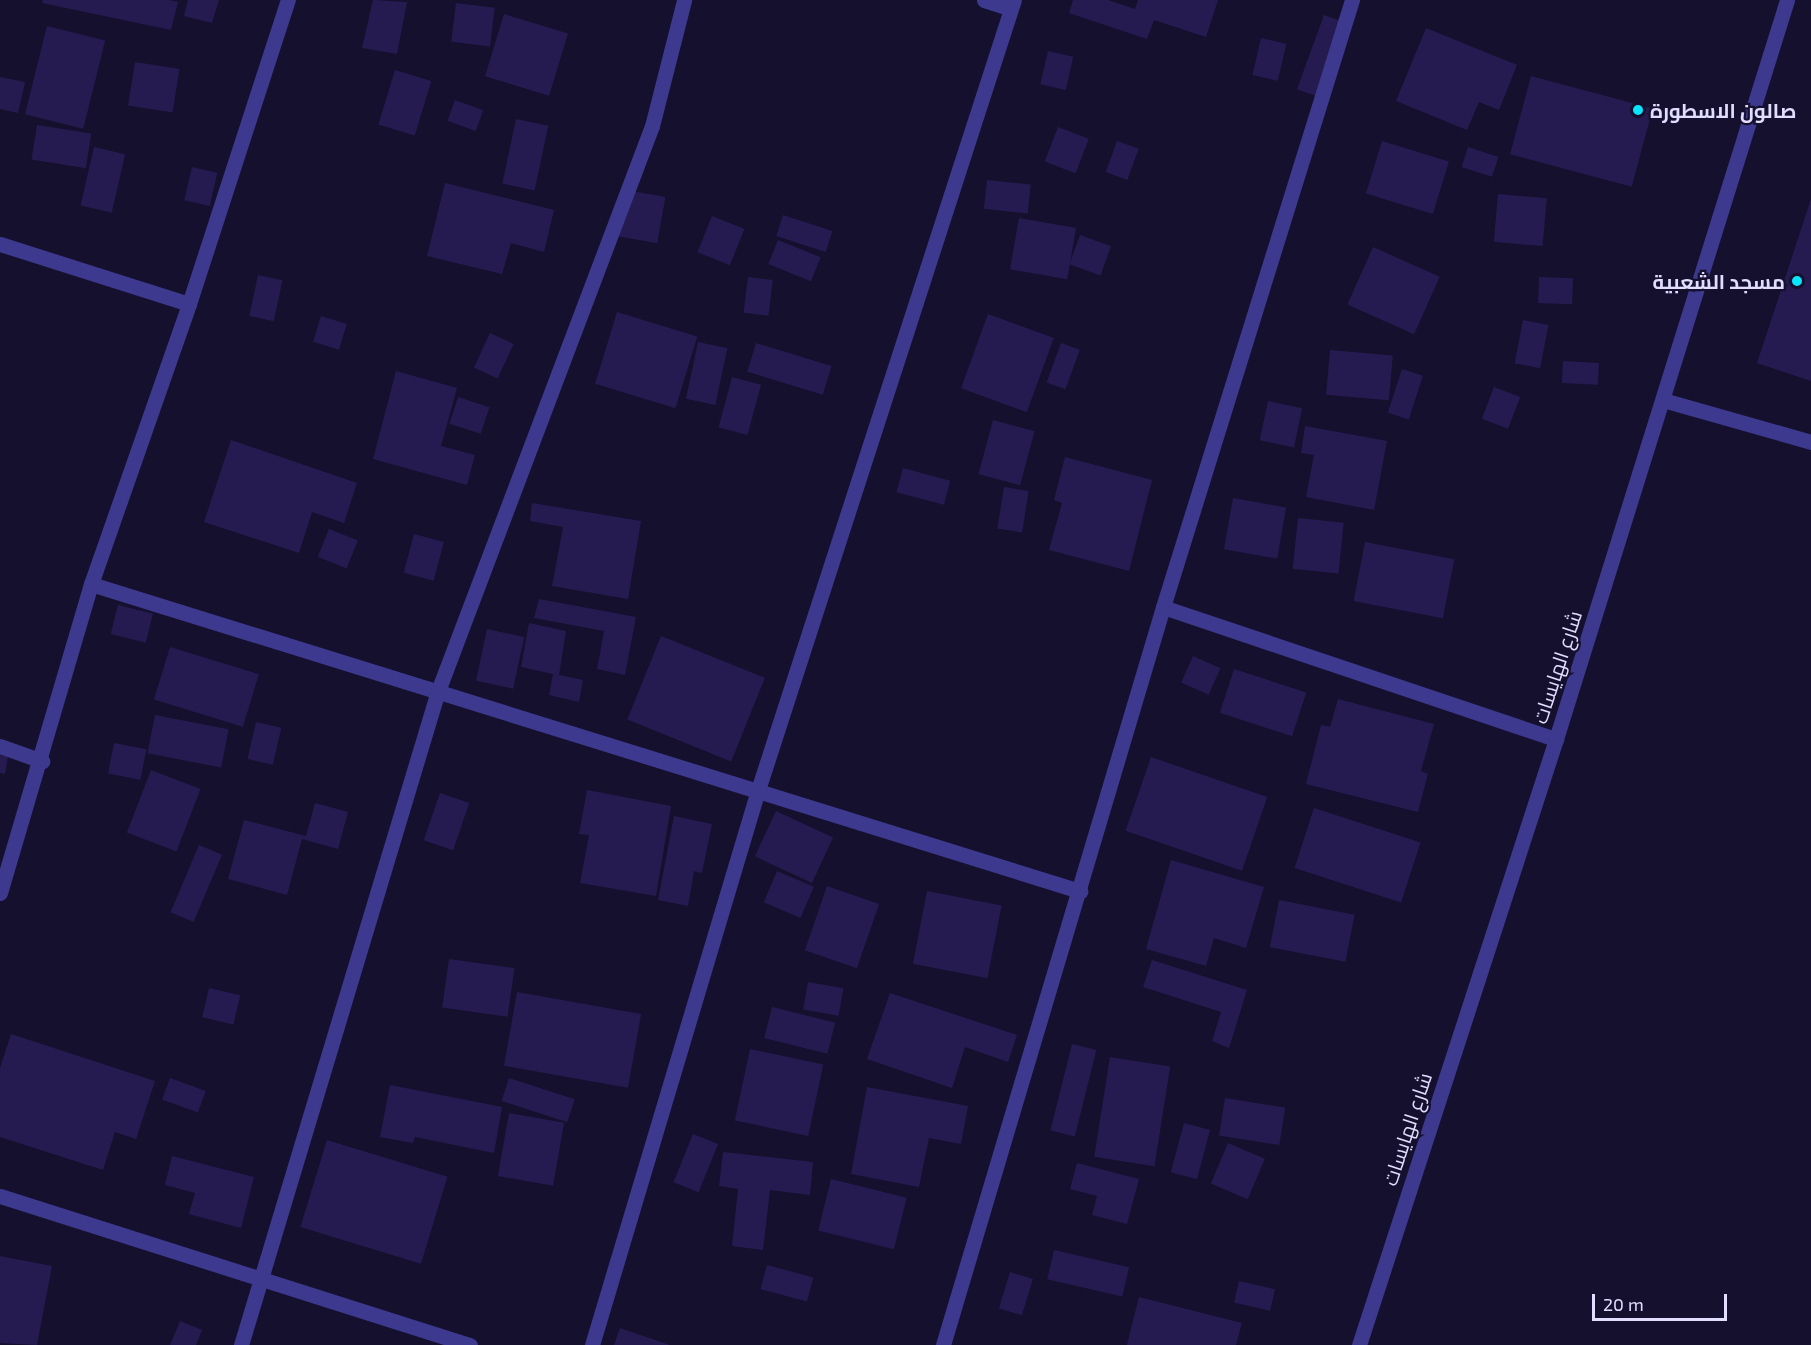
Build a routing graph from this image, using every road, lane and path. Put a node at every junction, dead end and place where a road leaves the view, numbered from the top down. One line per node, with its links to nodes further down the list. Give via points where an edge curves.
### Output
1 (288, 0): 8 (street)
2 (684, 0): 13 (street, via 652,126)
3 (984, 0): 6 (street)
4 (1352, 0): 12 (street)
5 (1787, 0): 9 (street, شارع الهايسات)
6 (1013, 5): 17 (street)
7 (0, 244): 8 (street)
8 (189, 304): 11 (street)
9 (1663, 400): 10 (street); 14 (street, شارع الهايسات)
10 (1811, 442)
11 (91, 584): 13 (street); 16 (street)
12 (1163, 607): 14 (street); 18 (street)
13 (438, 691): 17 (street); 21 (street)
14 (1556, 739): 26 (street, شارع الهايسات)
15 (0, 746): 16 (street)
16 (42, 761): 19 (street)
17 (758, 790): 18 (street); 24 (street)
18 (1080, 891): 25 (street)
19 (0, 893)
20 (0, 1196): 21 (street)
21 (261, 1279): 22 (street); 23 (street)
22 (241, 1345)
23 (470, 1345)
24 (591, 1345)
25 (943, 1345)
26 (1359, 1345)

